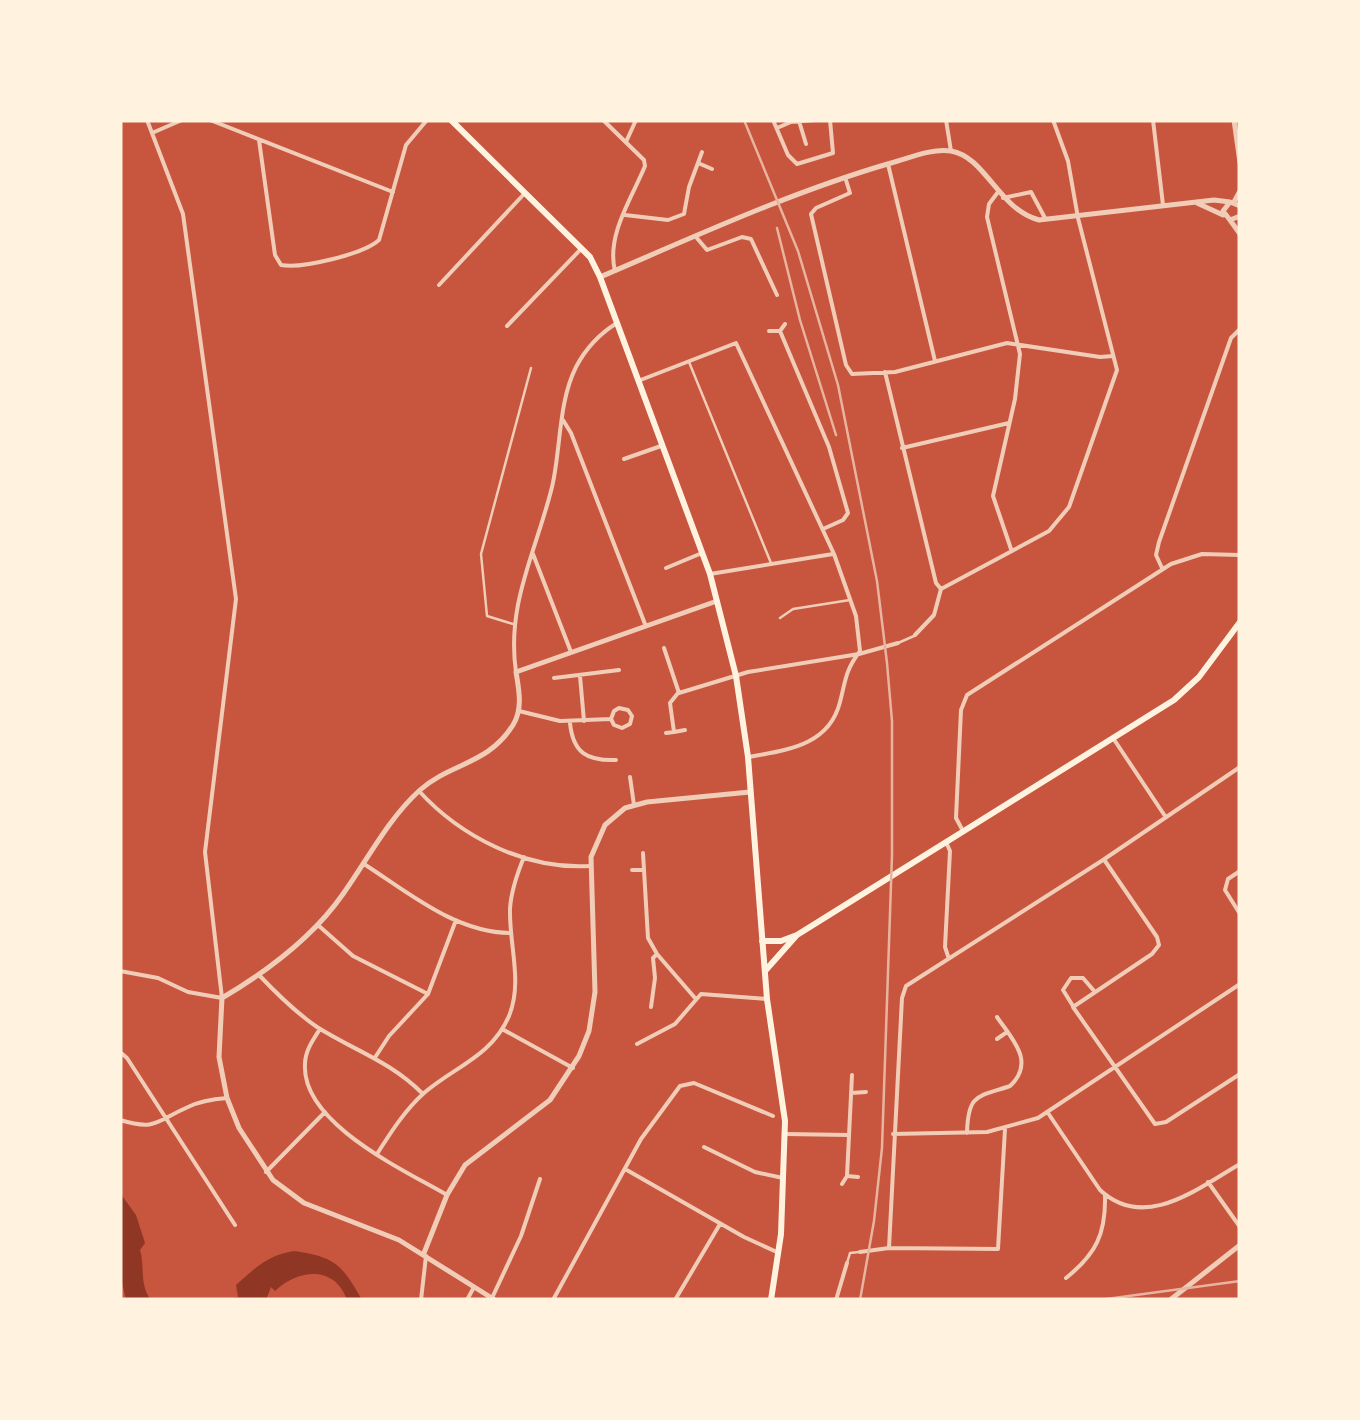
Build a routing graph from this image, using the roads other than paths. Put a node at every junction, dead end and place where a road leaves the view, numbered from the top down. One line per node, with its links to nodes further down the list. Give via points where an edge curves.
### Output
1 (146, 120): 19 (street)
2 (182, 120): 19 (street)
3 (210, 120): 20 (street)
4 (427, 120): 31 (street, via 406,145)
5 (452, 120): 32 (main road)
6 (603, 120): 21 (street)
7 (636, 120): 21 (street)
8 (774, 120): 18 (street)
9 (806, 120): 10 (street); 17 (street)
10 (814, 120)
11 (830, 120): 18 (street, via 833,153 796,164)
12 (946, 120): 23 (street)
13 (1053, 120): 39 (street)
14 (1153, 120): 36 (street)
15 (1236, 120): 25 (street)
16 (790, 121): 17 (street); 18 (street)
17 (799, 121): 22 (street)
18 (776, 128)
19 (152, 133): 137 (street, via 183,214 236,599 205,852)
20 (259, 140): 31 (street); 31 (street, via 281,265 310,264 374,245)
21 (626, 142): 37 (street, via 646,166)
22 (806, 144)
23 (952, 151): 27 (street); 33 (street)
24 (702, 152): 26 (street)
25 (1240, 162)
26 (698, 163): 28 (street); 37 (street, via 684,214 668,220)
27 (888, 164): 29 (street); 60 (street)
28 (712, 170)
29 (845, 177): 43 (street); 62 (street, via 850,192 811,214 846,365 852,374)
30 (1240, 191): 35 (street)
31 (393, 192)
32 (525, 193): 44 (main road); 48 (street)
33 (1001, 195): 41 (street, via 1024,215); 41 (street, via 1034,193); 57 (street, via 989,204 987,217)
34 (1194, 202): 35 (street); 36 (street); 40 (street)
35 (1235, 203): 40 (street, via 1224,208)
36 (1163, 206): 39 (street)
37 (625, 215): 45 (street, via 612,248)
38 (1240, 216): 40 (street)
39 (1078, 218): 41 (street); 58 (street)
40 (1227, 218): 42 (street)
41 (1045, 220)
42 (1240, 234)
43 (696, 237): 45 (street); 47 (street, via 707,250 748,236)
44 (582, 248): 46 (main road); 53 (street)
45 (615, 270): 46 (street)
46 (600, 277): 51 (main road)
47 (770, 280): 49 (street); 50 (street)
48 (439, 285)
49 (761, 285)
50 (777, 296)
51 (617, 324): 63 (main road); 64 (street, via 579,362)
52 (785, 324): 56 (street)
53 (507, 326)
54 (1240, 329): 77 (street, via 1159,542)
55 (770, 331): 56 (street)
56 (780, 331): 69 (street, via 829,447 848,513)
57 (1018, 343): 58 (street); 60 (street); 65 (street)
58 (1114, 356): 71 (street, via 1115,383 1065,516)
59 (689, 362): 63 (street); 69 (street, via 736,344); 75 (street)
60 (935, 362): 62 (street)
61 (531, 368): 84 (street, via 481,554 487,616)
62 (884, 371): 67 (street)
63 (638, 381): 66 (main road)
64 (563, 420): 70 (street); 85 (street)
65 (1009, 423): 67 (street); 71 (street, via 993,496)
66 (662, 446): 68 (street); 72 (main road)
67 (902, 448): 79 (street)
68 (624, 460)
69 (823, 530): 73 (street)
70 (532, 551): 84 (street); 89 (street)
71 (1012, 551): 79 (street)
72 (702, 554): 76 (street); 78 (main road)
73 (834, 554): 75 (street); 81 (street)
74 (1240, 555): 77 (street, via 1202,554)
75 (772, 564): 78 (street)
76 (666, 568)
77 (1162, 568): 113 (street, via 964,699 956,818)
78 (710, 574): 80 (main road)
79 (941, 589): 86 (street, via 934,614)
80 (718, 600): 85 (street); 94 (main road)
81 (850, 600): 82 (street); 90 (street)
82 (780, 618)
83 (1240, 622): 104 (main road, via 1184,692)
84 (513, 624): 92 (street)
85 (646, 624): 89 (street)
86 (915, 635): 87 (street)
87 (898, 643): 90 (street)
88 (664, 648): 96 (street)
89 (571, 652): 92 (street)
90 (859, 654): 94 (street); 105 (street, via 845,672 834,718 819,736 798,748)
91 (619, 670): 93 (street)
92 (516, 672): 97 (street)
93 (580, 674): 95 (street); 99 (street)
94 (736, 676): 96 (street); 105 (main road)
95 (554, 678)
96 (678, 693): 102 (street, via 670,703)
97 (519, 711): 100 (street); 109 (street, via 482,757)
98 (612, 719): 98 (street, via 620,708 632,716 622,728); 99 (street)
99 (584, 721): 100 (street)
100 (570, 722): 106 (street, via 580,754)
101 (685, 730): 102 (street)
102 (674, 732): 103 (street)
103 (666, 734)
104 (1114, 738): 112 (street); 113 (main road)
105 (748, 757): 110 (main road)
106 (616, 760)
107 (1240, 767): 112 (street)
108 (630, 778): 111 (street)
109 (419, 791): 116 (street, via 464,831); 118 (street)
110 (750, 792): 111 (street); 128 (main road)
111 (634, 805): 119 (street, via 605,825)
112 (1165, 816): 117 (street)
113 (962, 832): 114 (main road)
114 (946, 842): 127 (main road); 130 (street)
115 (643, 852): 121 (street)
116 (524, 858): 119 (street); 126 (street, via 511,900)
117 (1104, 860): 130 (street); 135 (street, via 1159,944)
118 (363, 863): 124 (street); 125 (street)
119 (590, 866): 150 (street, via 595,992)
120 (632, 870): 121 (street)
121 (642, 870): 129 (street, via 648,938)
122 (1240, 871): 123 (street, via 1225,890)
123 (1240, 914)
124 (456, 920): 126 (street); 136 (street)
125 (318, 925): 133 (street); 136 (street, via 354,956)
126 (511, 932): 144 (street, via 515,994)
127 (794, 939): 128 (main road); 131 (main road)
128 (762, 946): 131 (main road)
129 (657, 954): 138 (street); 140 (street)
130 (949, 958): 166 (street, via 906,986 902,998)
131 (765, 971): 139 (main road)
132 (120, 972): 137 (street)
133 (258, 974): 137 (street); 143 (street)
134 (1240, 984): 151 (street)
135 (1095, 992): 141 (street); 141 (street, via 1083,978 1070,978 1063,990)
136 (428, 994): 149 (street)
137 (222, 998): 157 (street, via 219,1057)
138 (695, 998): 139 (street); 147 (street, via 675,1024)
139 (768, 999): 165 (main road)
140 (651, 1007)
141 (1074, 1007): 151 (street)
142 (997, 1017): 145 (street)
143 (320, 1029): 149 (street); 158 (street, via 305,1070)
144 (502, 1029): 150 (street); 156 (street, via 482,1052)
145 (1007, 1032): 146 (street); 164 (street, via 1022,1058 1020,1074 1010,1086 976,1098)
146 (997, 1040)
147 (638, 1044)
148 (120, 1052): 162 (street)
149 (376, 1058): 156 (street)
150 (573, 1068): 179 (street, via 532,1116 470,1159)
151 (1115, 1068): 152 (street, via 1158,1124); 159 (street)
152 (1240, 1074)
153 (852, 1075): 155 (street)
154 (866, 1092): 155 (street)
155 (851, 1093): 167 (street)
156 (423, 1094): 169 (street)
157 (228, 1098): 162 (street, via 189,1106); 172 (street)
158 (325, 1112): 169 (street); 172 (street)
159 (1048, 1113): 163 (street); 180 (street)
160 (772, 1116): 171 (street, via 684,1084)
161 (120, 1120): 162 (street, via 142,1126)
162 (166, 1120): 182 (street)
163 (1005, 1129): 164 (street); 185 (street, via 998,1248)
164 (967, 1133): 166 (street)
165 (785, 1134): 167 (street); 176 (main road)
166 (893, 1134): 185 (street)
167 (850, 1135): 173 (street)
168 (704, 1147): 176 (street)
169 (376, 1154): 179 (street)
170 (1240, 1164): 177 (street)
171 (624, 1169): 181 (street); 195 (street)
172 (266, 1172): 188 (street, via 304,1203)
173 (846, 1176): 174 (street); 178 (street)
174 (858, 1177)
175 (540, 1178): 192 (street)
176 (784, 1178): 187 (main road)
177 (1208, 1182): 180 (street, via 1152,1208); 183 (street)
178 (842, 1184)
179 (447, 1195): 188 (street)
180 (1105, 1195): 190 (street, via 1097,1248)
181 (720, 1224): 187 (street); 196 (street)
182 (235, 1225)
183 (1240, 1227)
184 (1240, 1245): 199 (street)
185 (889, 1248): 186 (street)
186 (860, 1252): 189 (street, via 850,1252)
187 (778, 1253): 197 (main road)
188 (425, 1255): 191 (street); 193 (street)
189 (847, 1263): 198 (street)
190 (1066, 1278)
191 (474, 1287): 192 (street); 194 (street)
192 (493, 1299)
193 (421, 1300)
194 (466, 1300)
195 (554, 1300)
196 (675, 1300)
197 (771, 1300)
198 (836, 1300)
199 (1170, 1300)

